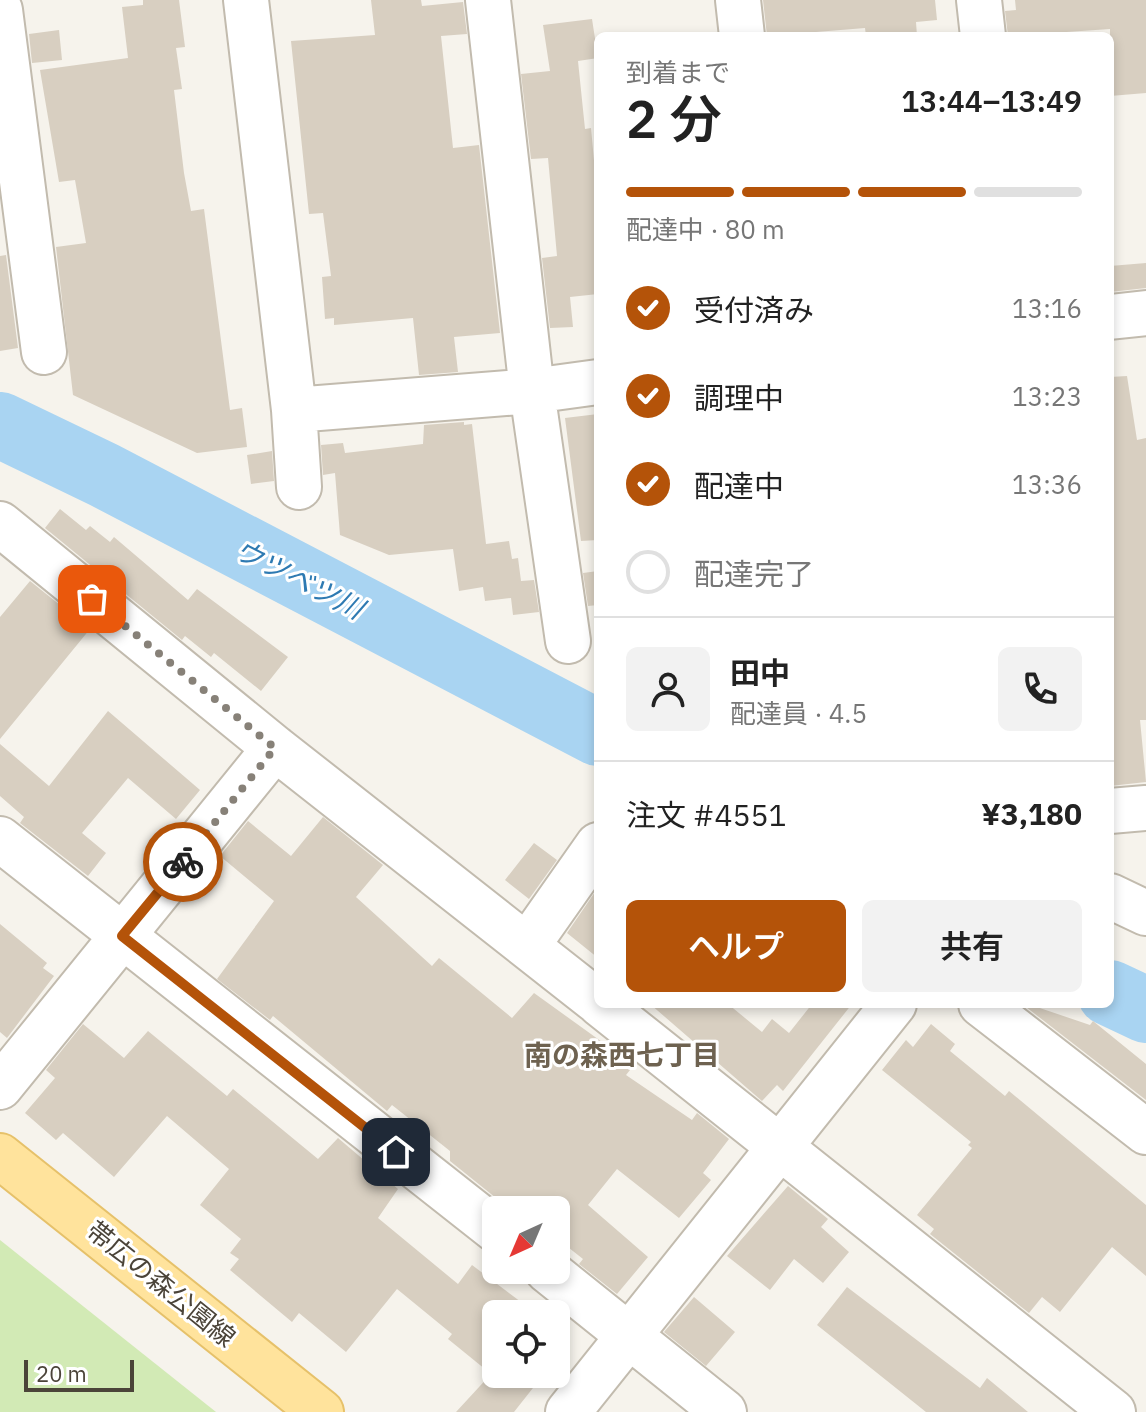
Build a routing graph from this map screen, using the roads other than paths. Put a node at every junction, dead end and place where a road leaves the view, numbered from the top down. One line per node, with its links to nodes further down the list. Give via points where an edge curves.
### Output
1 (246, 0): 13 (street)
2 (488, 0): 12 (street)
3 (738, 0): 6 (street)
4 (979, 0): 7 (street)
5 (0, 10): 10 (street)
6 (742, 32)
7 (983, 32)
8 (1146, 313): 9 (street)
9 (1114, 317)
10 (44, 352)
11 (594, 383): 12 (street)
12 (532, 391): 13 (street); 16 (street)
13 (294, 410): 14 (street)
14 (299, 487)
15 (0, 524): 17 (street)
16 (568, 641)
17 (275, 748): 24 (street); 25 (street)
18 (1146, 808): 19 (street)
19 (1114, 811)
20 (0, 839): 24 (street)
21 (594, 851): 25 (street)
22 (1114, 898): 23 (street)
23 (1146, 913)
24 (122, 936): 30 (street); 34 (street)
25 (527, 946): 26 (street)
26 (594, 999)
27 (605, 1008): 32 (street)
28 (891, 1008): 32 (street)
29 (986, 1008): 31 (street)
30 (0, 1087)
31 (1146, 1132)
32 (779, 1144): 36 (street); 40 (street)
33 (0, 1156): 37 (main road, 帯広の森公園線)
34 (482, 1219)
35 (564, 1284): 36 (street)
36 (627, 1334): 38 (street); 39 (street)
37 (321, 1412)
38 (568, 1412)
39 (724, 1412)
40 (1113, 1412)

